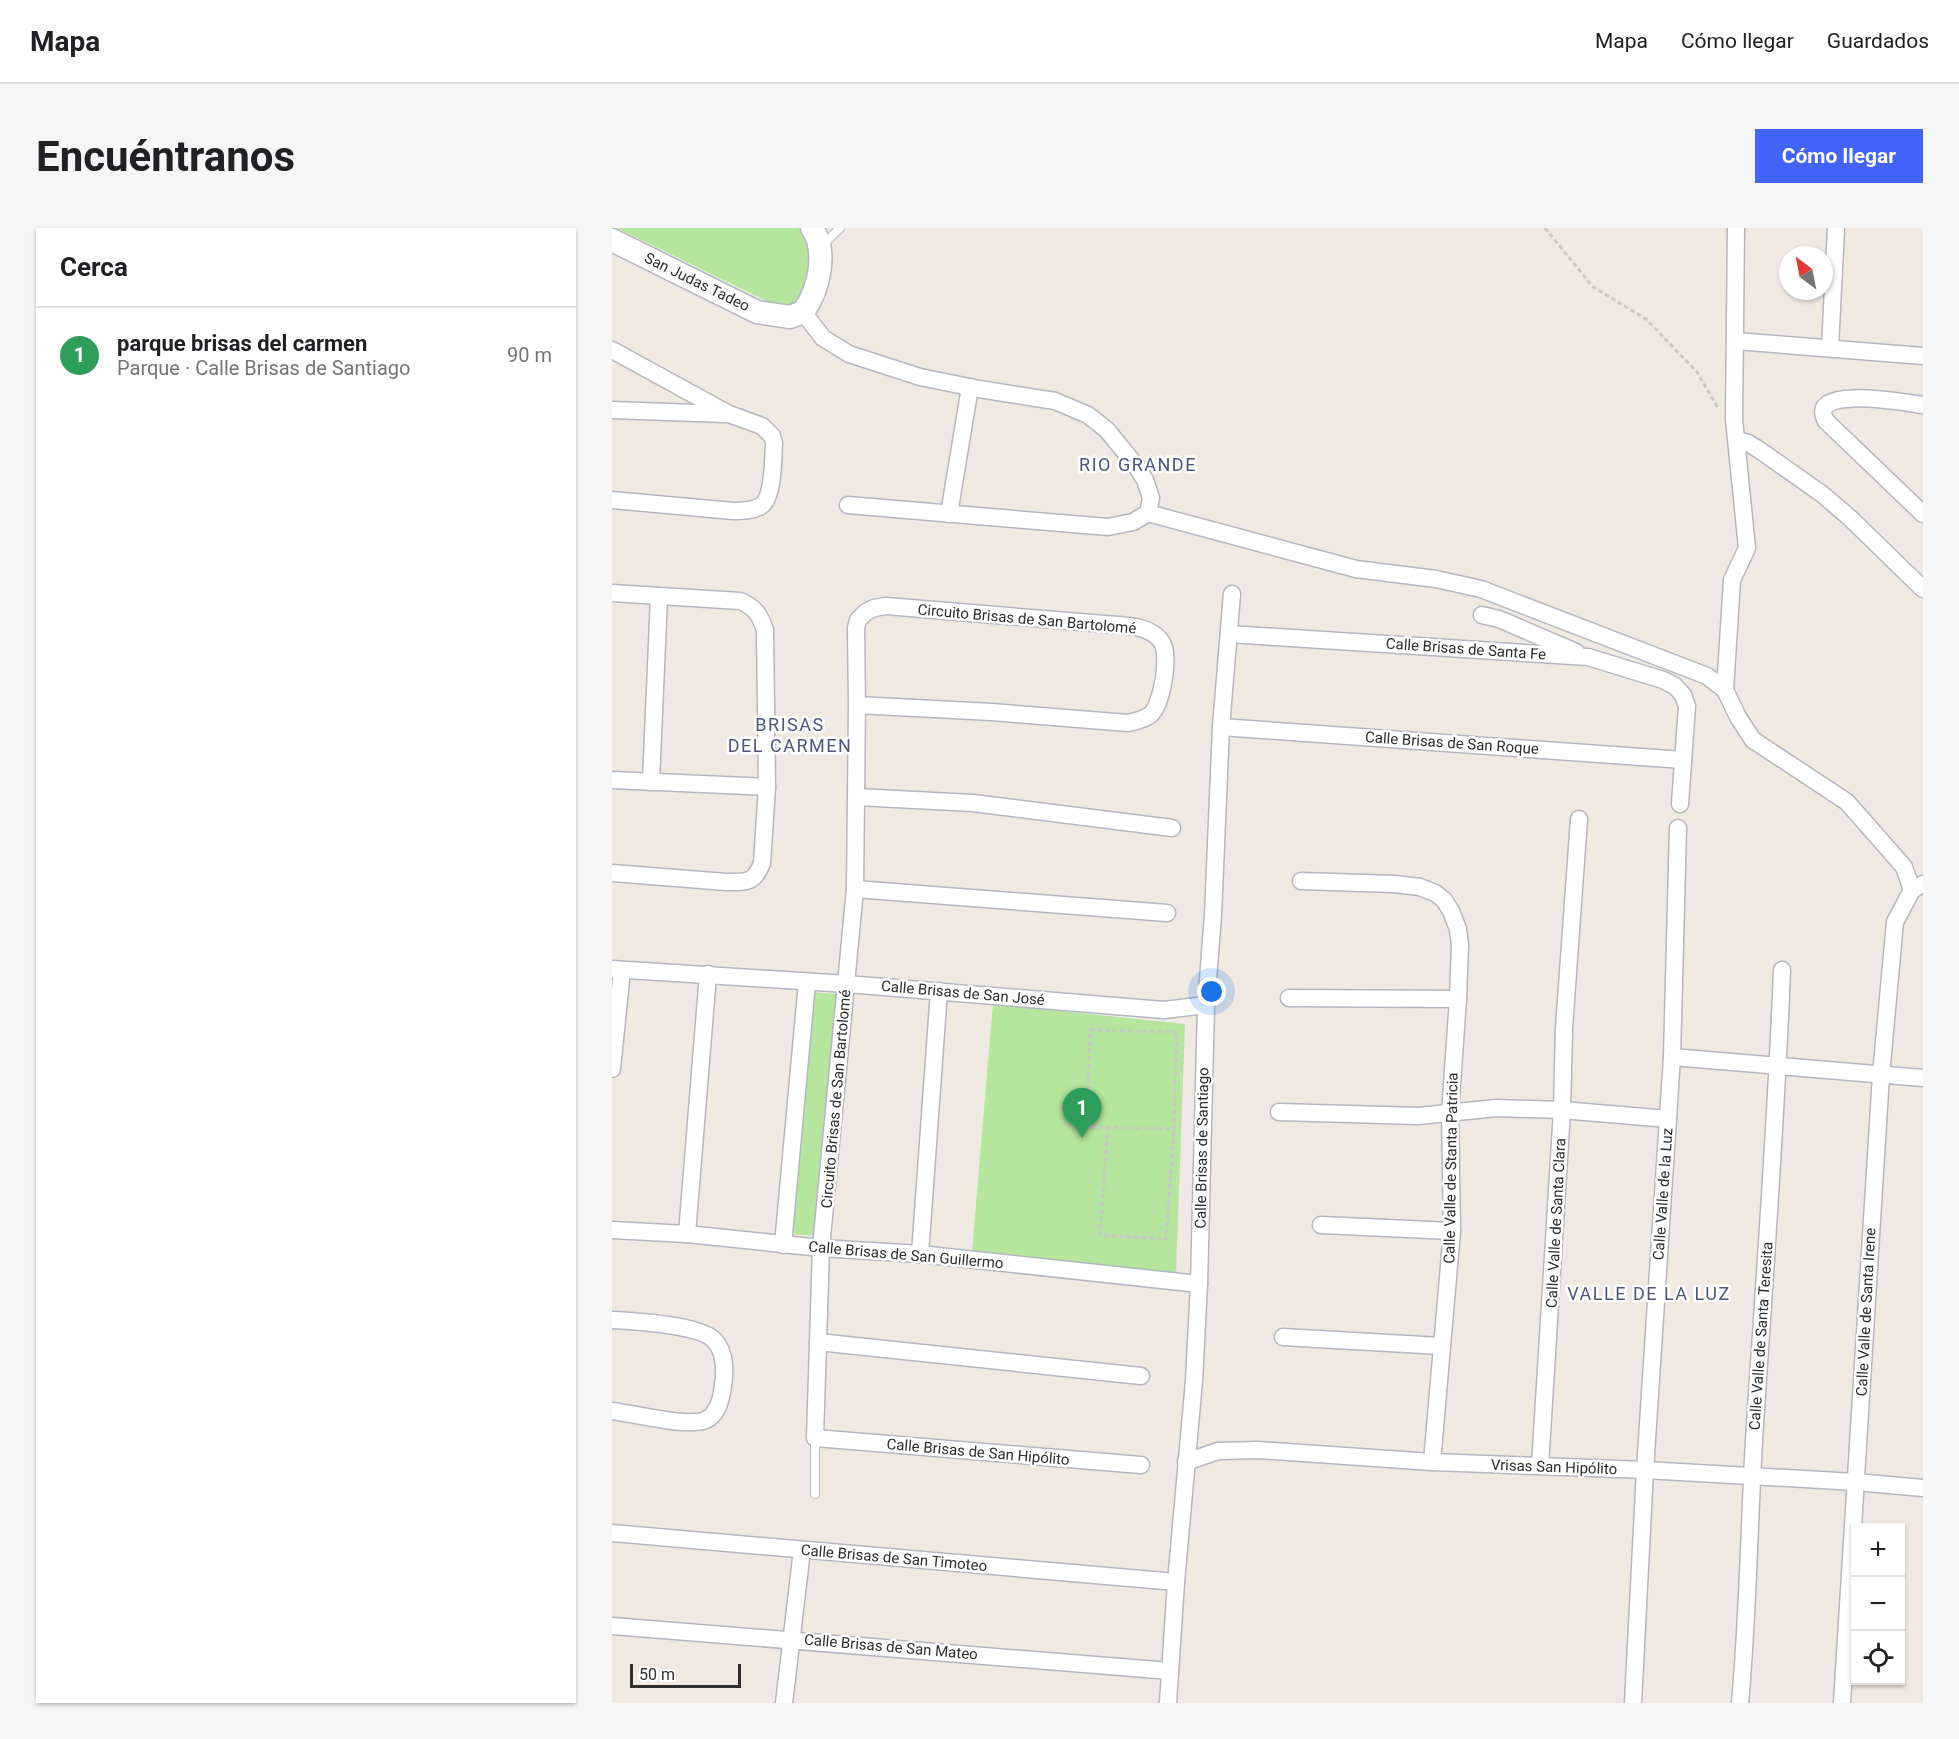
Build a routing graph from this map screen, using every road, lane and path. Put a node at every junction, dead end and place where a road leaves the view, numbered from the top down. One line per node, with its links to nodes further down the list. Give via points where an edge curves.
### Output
1 (840, 228): 5 (lane)
2 (1545, 228): 15 (path, via 1593,287 1646,319 1696,372)
3 (1736, 228): 8 (street)
4 (1836, 228): 9 (street)
5 (816, 238): 7 (street, via 816,289)
6 (612, 240): 7 (street, San Judas Tadeo, via 757,312 790,317)
7 (803, 312): 12 (street, via 823,338 849,354 920,377)
8 (1736, 341): 9 (street); 17 (street)
9 (1830, 348): 11 (street)
10 (612, 350): 16 (street)
11 (1923, 356)
12 (970, 387): 21 (street, via 1054,401 1088,415 1107,430 1132,460 1145,480); 22 (street)
13 (1923, 405): 18 (street, via 1849,398 1829,403 1822,413 1826,421)
14 (612, 410): 16 (street)
15 (1719, 411)
16 (729, 414): 19 (street, via 762,426 772,436 769,493 761,506 733,511)
17 (1737, 440): 24 (street, via 1749,443 1822,494); 31 (street, via 1747,548 1732,580)
18 (1915, 499): 23 (street)
19 (612, 500)
20 (848, 505): 22 (street)
21 (1149, 506): 22 (street, via 1133,522 1108,528); 31 (street, via 1356,569 1481,589 1707,676)
22 (949, 514)
23 (1923, 514)
24 (1923, 589)
25 (612, 593): 27 (street)
26 (1232, 594): 29 (street, Calle Brisas de Santiago)
27 (659, 597): 36 (street); 37 (street, via 740,601 758,613 765,630)
28 (1482, 615): 30 (street)
29 (1229, 634): 30 (street, Calle Brisas de Santa Fe); 33 (street, Calle Brisas de Santiago)
30 (1588, 657): 34 (street, Calle Brisas de Santa Fe, via 1669,683 1683,695 1687,706)
31 (1725, 690): 45 (street, via 1753,740 1847,802)
32 (857, 705): 32 (street, Circuito Brisas de San Bartolomé, via 856,628 858,620 874,608 1138,627 1161,641 1166,658 1152,714 1128,723); 38 (street, Circuito Brisas de San Bartolomé)
33 (1221, 727): 34 (street, Calle Brisas de San Roque); 56 (street, Calle Brisas de Santiago)
34 (1683, 760): 39 (street)
35 (612, 780): 36 (street)
36 (651, 782): 37 (street)
37 (767, 787): 43 (street, via 762,863 752,880 726,882)
38 (856, 796): 41 (street, via 973,803); 46 (street, Circuito Brisas de San Bartolomé)
39 (1680, 804)
40 (1579, 819): 62 (street, Calle Valle de Santa Clara)
41 (1172, 828)
42 (1678, 828): 57 (street, Calle Valle de la Luz)
43 (612, 873)
44 (1300, 881): 55 (street, Calle Valle de Stanta Patricia, via 1419,887 1436,893 1451,911 1458,929)
45 (1918, 887): 60 (street, Calle Valle de Santa Irene, via 1895,922)
46 (855, 889): 47 (street); 52 (street, Circuito Brisas de San Bartolomé)
47 (1167, 914)
48 (617, 970): 50 (street, Calle Brisas de San José); 59 (street)
49 (1782, 970): 58 (street, Calle Valle de Santa Teresita)
50 (708, 974): 51 (street, Calle Brisas de San José); 71 (street)
51 (807, 982): 52 (street, Calle Brisas de San José); 72 (street)
52 (847, 984): 53 (street, Calle Brisas de San José); 73 (street, Circuito Brisas de San Bartolomé)
53 (939, 991): 56 (street, Calle Brisas de San José, via 1164,1010); 74 (street)
54 (1289, 998): 55 (street)
55 (1458, 999): 64 (street, Calle Valle de Stanta Patricia)
56 (1206, 1005): 75 (street, Calle Brisas de Santiago)
57 (1672, 1057): 58 (street); 65 (street, Calle Valle de la Luz)
58 (1779, 1065): 60 (street); 88 (street, Calle Valle de Santa Teresita)
59 (612, 1069)
60 (1881, 1075): 61 (street); 89 (street, Calle Valle de Santa Irene)
61 (1923, 1078)
62 (1562, 1110): 64 (street, via 1496,1108); 65 (street); 86 (street, Calle Valle de Santa Clara)
63 (1280, 1112): 64 (street, via 1419,1116)
64 (1450, 1113): 70 (street, Calle Valle de Stanta Patricia)
65 (1668, 1119): 87 (street, Calle Valle de la Luz)
66 (1108, 1127): 67 (path); 67 (path, via 1100,1235 1166,1239); 67 (path, via 1087,1127 1090,1030 1177,1032)
67 (1174, 1129)
68 (1321, 1225): 70 (street)
69 (612, 1230): 71 (street, Calle Brisas de San Guillermo)
70 (1452, 1231): 79 (street, Calle Valle de Stanta Patricia)
71 (687, 1234): 72 (street, Calle Brisas de San Guillermo)
72 (783, 1245): 73 (street, Calle Brisas de San Guillermo)
73 (822, 1248): 74 (street, Calle Brisas de San Guillermo); 78 (street, Circuito Brisas de San Bartolomé)
74 (920, 1254): 75 (street, Calle Brisas de San Guillermo)
75 (1199, 1284): 83 (street, Calle Brisas de Santiago)
76 (612, 1320): 81 (street, via 702,1332 715,1341 724,1359 720,1400 714,1414 702,1421)
77 (1282, 1337): 79 (street)
78 (818, 1342): 80 (street); 82 (street, Circuito Brisas de San Bartolomé)
79 (1441, 1346): 84 (street, Calle Valle de Stanta Patricia)
80 (1141, 1376)
81 (612, 1411)
82 (814, 1438): 85 (street, Calle Brisas de San Hipólito); 91 (lane, Circuito Brisas de San Bartolomé)
83 (1186, 1462): 84 (street, Vrisas San Hipólito, via 1233,1450); 94 (street, Calle Brisas de Santiago)
84 (1432, 1462): 86 (street, Vrisas San Hipólito)
85 (1141, 1465)
86 (1540, 1466): 87 (street, Vrisas San Hipólito)
87 (1645, 1470): 88 (street, Vrisas San Hipólito); 100 (street, Calle Valle de la Luz)
88 (1752, 1477): 89 (street, Vrisas San Hipólito); 101 (street, Calle Valle de Santa Teresita)
89 (1856, 1482): 90 (street, Vrisas San Hipólito); 102 (street, Calle Valle de Santa Irene)
90 (1923, 1488)
91 (815, 1494)
92 (612, 1533): 93 (street, Calle Brisas de San Timoteo)
93 (802, 1550): 94 (street, Calle Brisas de San Timoteo); 96 (street)
94 (1176, 1582): 97 (street, Calle Brisas de Santiago)
95 (612, 1626): 96 (street, Calle Brisas de San Mateo)
96 (792, 1639): 97 (street, Calle Brisas de San Mateo); 98 (street)
97 (1170, 1671): 99 (street, Calle Brisas de Santiago)
98 (784, 1703)
99 (1168, 1703)
100 (1633, 1703)
101 (1740, 1703)
102 (1842, 1703)

